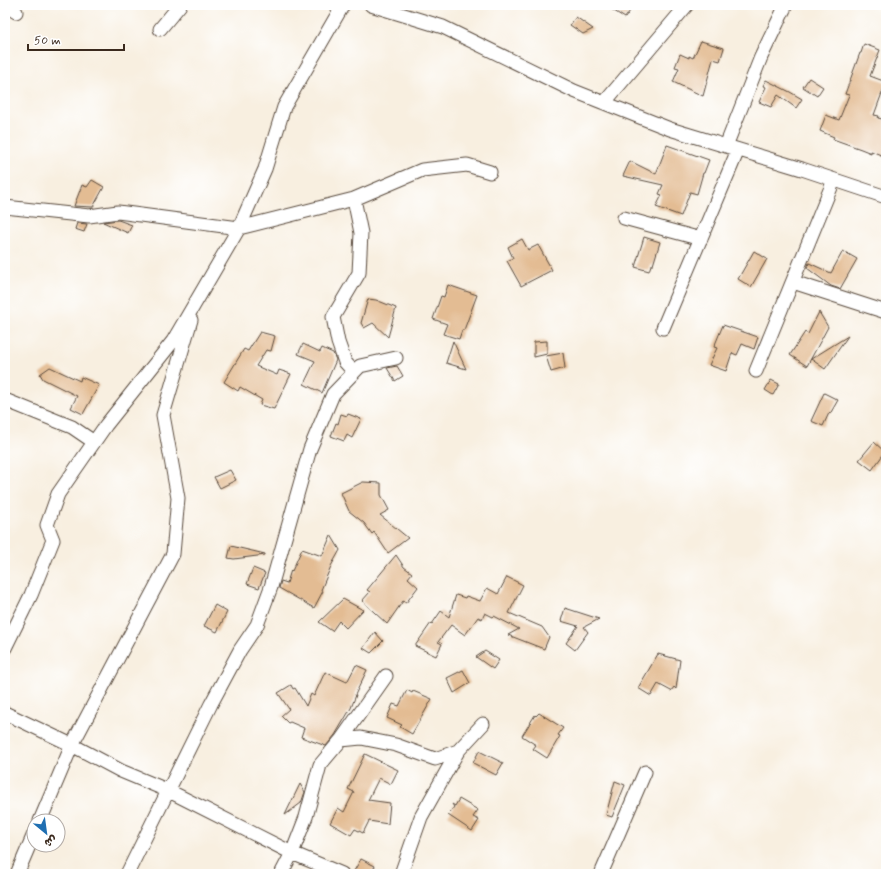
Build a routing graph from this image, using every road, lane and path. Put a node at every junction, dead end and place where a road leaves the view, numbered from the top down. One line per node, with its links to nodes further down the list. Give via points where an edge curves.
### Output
1 (180, 5): 6 (street)
2 (343, 5): 15 (street, via 284,107 265,169)
3 (371, 5): 7 (street, via 443,27 574,92)
4 (687, 5): 7 (street)
5 (786, 5): 8 (street, via 761,57)
6 (160, 29)
7 (604, 103): 8 (street, via 670,129)
8 (732, 148): 10 (street); 16 (street)
9 (490, 172): 12 (street, via 467,165 422,170)
10 (834, 180): 11 (street); 17 (street)
11 (886, 197)
12 (354, 199): 15 (street); 23 (street, via 361,233 359,273 333,317 345,362)
13 (5, 207): 15 (street, via 89,216 118,212)
14 (624, 218): 16 (street)
15 (239, 228): 18 (street)
16 (701, 239): 20 (street)
17 (793, 282): 19 (street); 22 (street)
18 (198, 299): 25 (street, via 173,341); 31 (street, via 163,415 178,498 173,554)
19 (886, 312)
20 (663, 328)
21 (396, 358): 23 (street, via 360,366)
22 (756, 370)
23 (354, 372): 34 (street, via 333,394 310,449 271,587 257,625 210,704)
24 (5, 400): 25 (street, via 72,427)
25 (94, 442): 26 (street, via 58,494 47,525 53,540)
26 (5, 648)
27 (386, 676): 30 (street)
28 (5, 713): 31 (street)
29 (483, 724): 32 (street)
30 (340, 740): 32 (street, via 361,738 436,759); 36 (street, via 320,765 306,817)
31 (72, 746): 34 (street, via 121,771); 35 (street)
32 (458, 751): 42 (street, via 421,817)
33 (645, 772): 43 (street)
34 (169, 791): 36 (street); 39 (street)
35 (43, 813)
36 (292, 852): 40 (street); 41 (street)
37 (26, 853): 38 (street)
38 (17, 874)
39 (128, 874)
40 (281, 874)
41 (342, 874)
42 (401, 874)
43 (601, 874)

